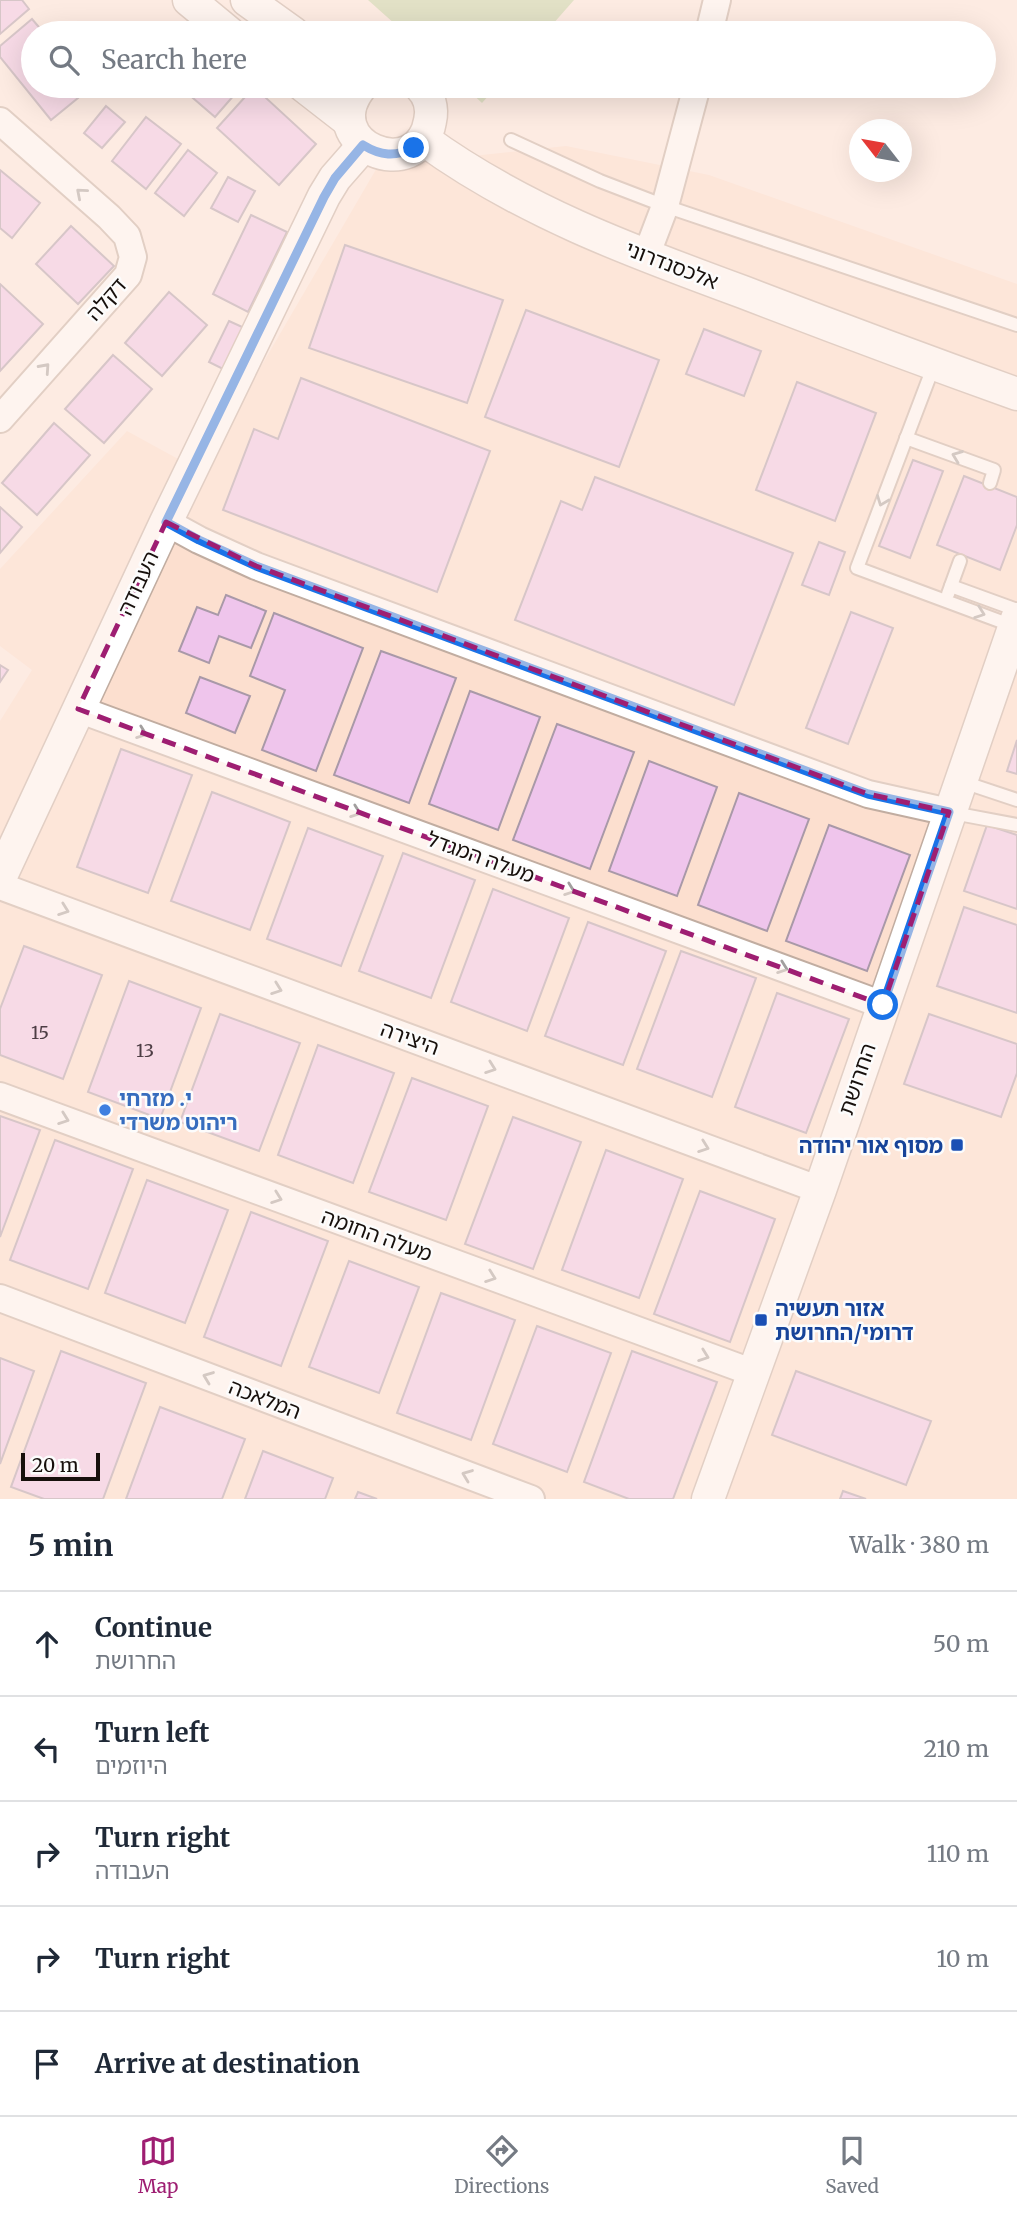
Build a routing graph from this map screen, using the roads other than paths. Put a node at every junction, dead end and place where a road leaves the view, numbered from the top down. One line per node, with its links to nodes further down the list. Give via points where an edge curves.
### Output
1 (189, 0): 4 (street)
2 (247, 0): 5 (street)
3 (717, 0): 6 (street)
4 (214, 21)
5 (276, 21)
6 (712, 21)
7 (317, 98): 12 (street)
8 (353, 98): 12 (street, via 349,108)
9 (428, 98): 13 (street, via 432,114)
10 (694, 98): 15 (street)
11 (0, 121): 20 (street, דקלה, one-way to 11, via 128,275 133,257 127,236 109,217)
12 (356, 133): 13 (street, via 376,153 388,155 402,154); 23 (street, העבודה)
13 (423, 139): 16 (street, אלכסנדרוני, via 503,190)
14 (512, 140): 15 (lane)
15 (665, 206): 16 (street); 17 (lane)
16 (646, 256): 18 (street, אלכסנדרוני)
17 (1017, 326)
18 (934, 364): 19 (street, אלכסנדרוני); 21 (lane)
19 (1017, 394)
20 (0, 419)
21 (906, 438): 22 (lane, one-way to 21, via 994,471); 26 (lane, one-way to 26, via 857,568)
22 (990, 483)
23 (166, 522): 28 (street, העבודה); 31 (street, via 256,566 829,780)
24 (960, 561): 25 (lane)
25 (951, 586): 26 (lane); 27 (lane)
26 (946, 601): 27 (lane, one-way to 27)
27 (1016, 618): 29 (street, החרושת)
28 (78, 709): 33 (street, העבודה); 35 (street, מעלה המגדל, one-way to 35)
29 (960, 780): 30 (lane); 31 (street, החרושת)
30 (1017, 800)
31 (949, 812): 32 (lane); 35 (street, החרושת)
32 (1017, 825)
33 (0, 878)
34 (0, 886): 37 (street, היצירה, one-way to 37)
35 (883, 1005): 37 (street, החרושת)
36 (0, 1096): 39 (street, מעלה החומה, one-way to 39)
37 (820, 1190): 39 (street, החרושת)
38 (0, 1298): 40 (street, המלאכה, one-way to 38)
39 (754, 1373): 41 (street, החרושת)
40 (531, 1499)
41 (708, 1499)

